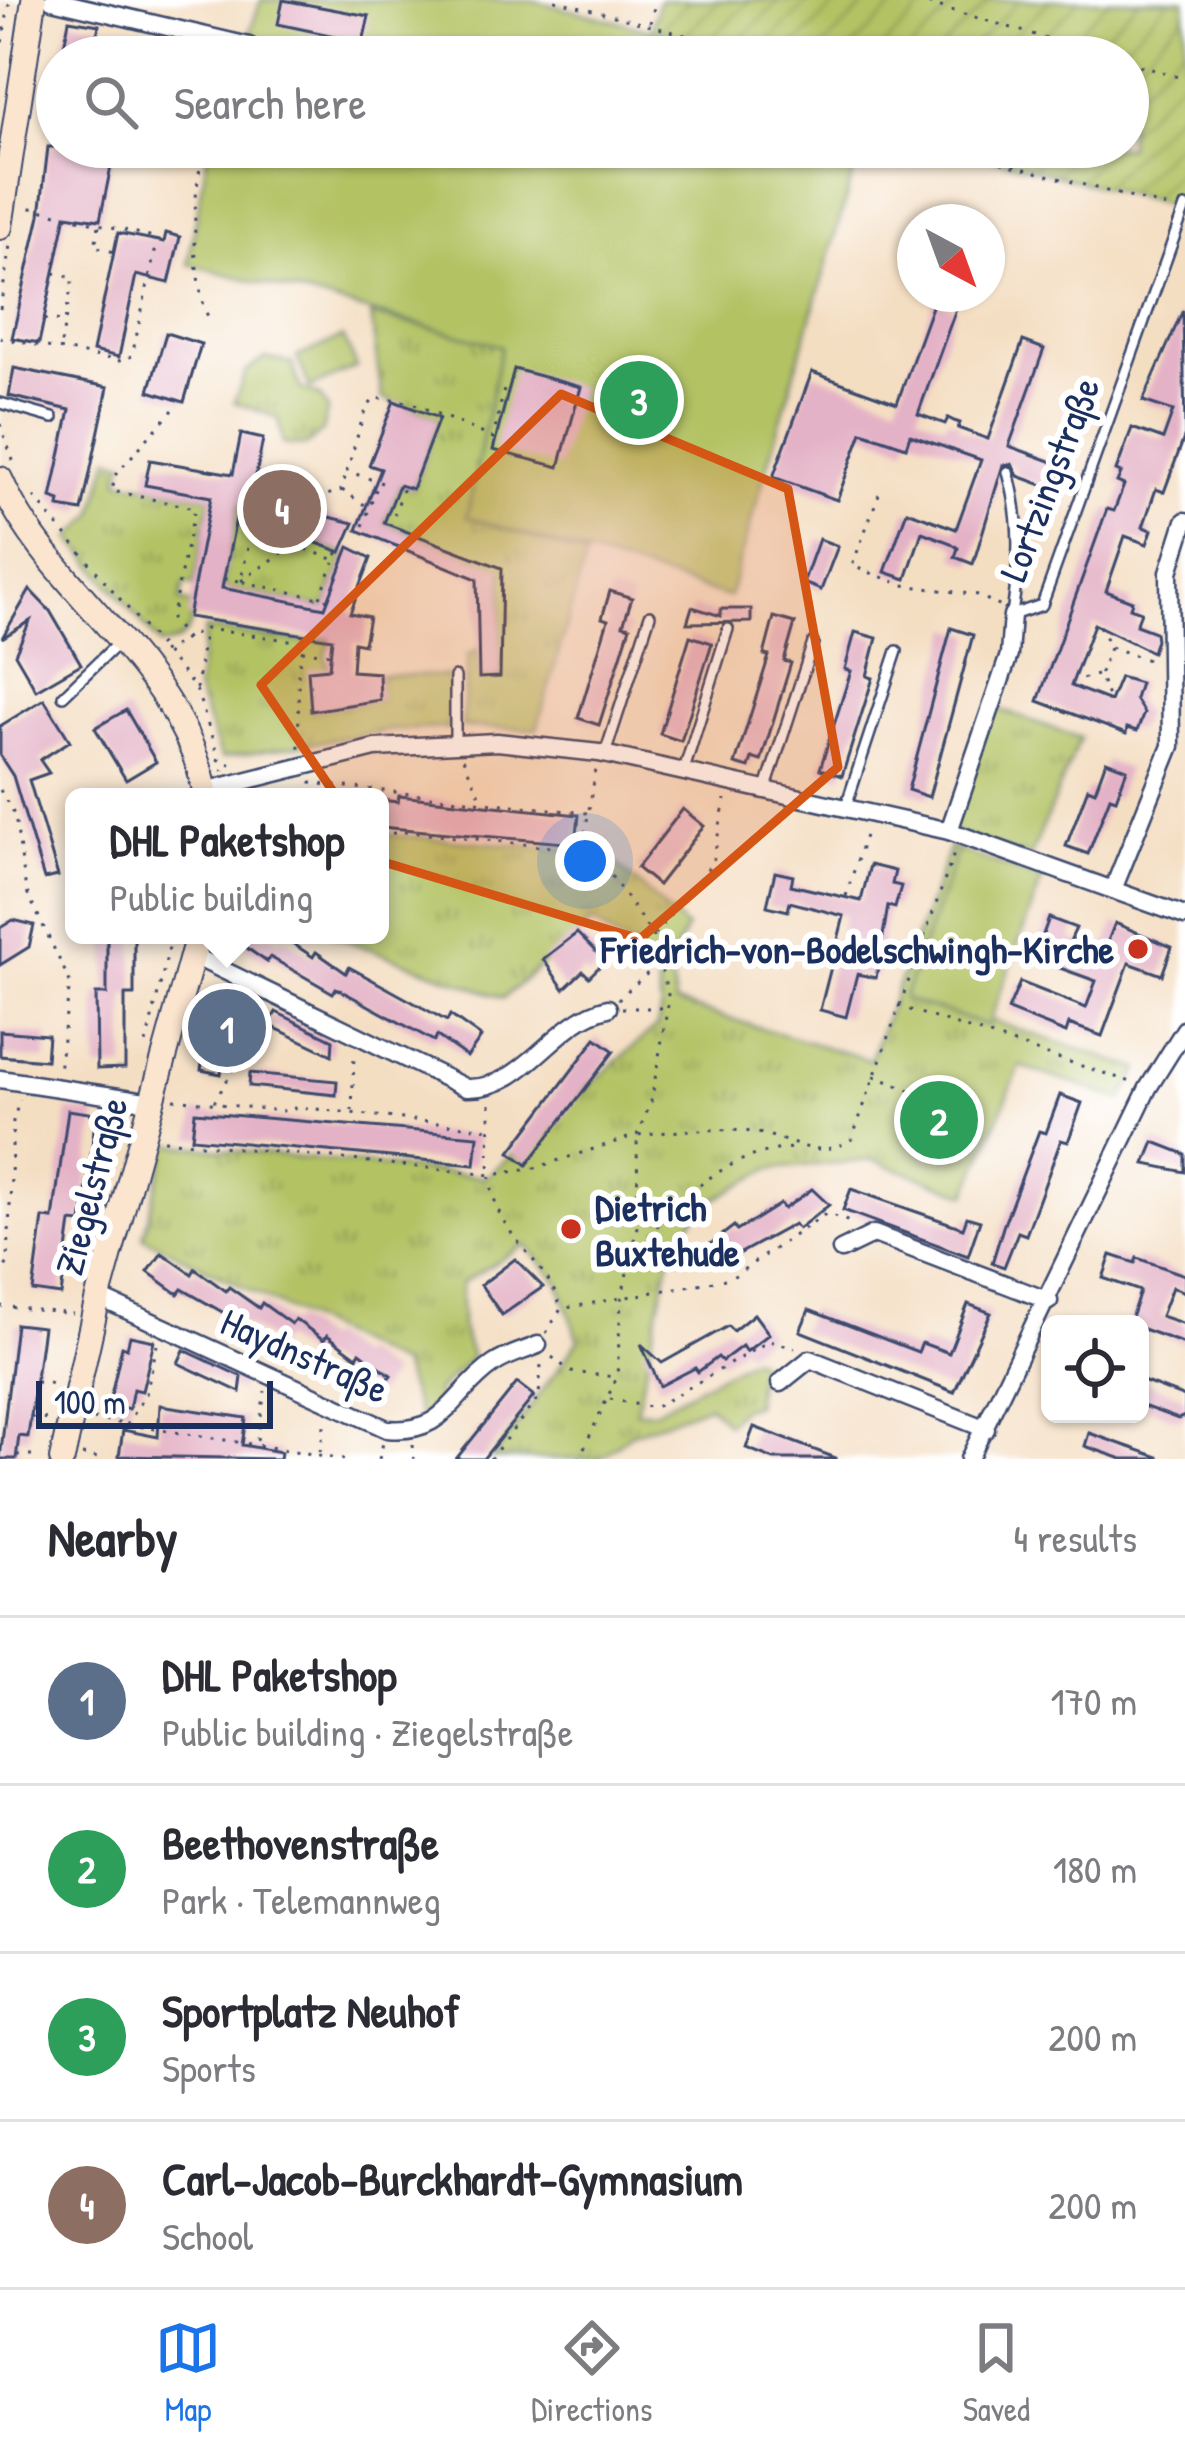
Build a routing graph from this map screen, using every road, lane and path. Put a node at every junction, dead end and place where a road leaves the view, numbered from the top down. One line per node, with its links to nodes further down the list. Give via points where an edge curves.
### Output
1 (10, 0): 11 (path)
2 (34, 0): 17 (main road)
3 (52, 0): 8 (street)
4 (555, 0): 7 (path)
5 (656, 0): 7 (path)
6 (917, 0): 10 (path)
7 (649, 24): 9 (path)
8 (206, 36)
9 (692, 36)
10 (1039, 36)
11 (0, 54)
12 (1149, 68): 13 (path)
13 (1185, 79)
14 (203, 168): 25 (path, via 198,286)
15 (1025, 168): 16 (path)
16 (1184, 209): 57 (lane, Lortzingstraße, via 1042,605)
17 (2, 214): 18 (path)
18 (99, 225): 19 (path, via 95,246); 22 (path, via 158,238)
19 (114, 252)
20 (54, 273): 24 (path, via 73,278)
21 (131, 297): 22 (path)
22 (145, 301): 27 (path)
23 (44, 319): 24 (path)
24 (65, 321): 29 (path)
25 (210, 321)
26 (124, 331): 27 (path)
27 (137, 334): 29 (path, via 132,356 120,361)
28 (0, 338): 29 (path)
29 (60, 350)
30 (509, 387): 35 (path, via 493,439 382,394 364,410)
31 (0, 403): 33 (lane)
32 (173, 410): 63 (path, via 115,475 112,491 195,508 171,619)
33 (53, 418)
34 (0, 424): 39 (path)
35 (346, 471): 38 (path); 41 (path, via 380,483)
36 (1008, 472): 57 (lane, via 1019,565)
37 (404, 487): 45 (path)
38 (342, 490): 41 (path); 42 (path, via 324,496)
39 (12, 491): 62 (main road); 68 (path)
40 (878, 494): 57 (path, via 852,566 903,585 978,595)
41 (370, 508): 44 (path)
42 (320, 515)
43 (1185, 521): 49 (street)
44 (363, 526)
45 (390, 526)
46 (304, 538): 48 (path)
47 (294, 544): 48 (path); 53 (path); 53 (path, via 256,507)
48 (301, 547): 51 (path)
49 (1181, 548): 70 (street, via 1168,572)
50 (339, 551): 51 (path)
51 (335, 560): 54 (path)
52 (224, 579): 53 (path)
53 (241, 581): 54 (path)
54 (320, 598): 55 (path)
55 (328, 600)
56 (650, 615): 80 (lane)
57 (1012, 615): 98 (street, Lortzingstraße, via 1009,655)
58 (206, 620): 60 (path)
59 (1099, 626): 65 (path)
60 (205, 629): 63 (path); 67 (path, via 304,642); 73 (path)
61 (728, 629): 82 (lane)
62 (120, 640): 75 (lane); 85 (main road, via 172,712)
63 (188, 641): 68 (path)
64 (812, 644): 89 (lane)
65 (1110, 646): 70 (path); 71 (path)
66 (897, 650): 94 (lane)
67 (302, 651): 69 (path); 83 (path)
68 (160, 653): 73 (path)
69 (329, 653)
70 (1173, 669): 78 (street)
71 (1099, 675): 74 (path, via 1082,679); 76 (path)
72 (455, 677): 77 (lane)
73 (196, 689): 86 (path, via 221,758)
74 (1078, 689)
75 (63, 696)
76 (1110, 700)
77 (455, 742): 80 (street); 83 (street, via 375,748)
78 (1177, 754): 100 (street)
79 (480, 757): 92 (path, via 462,756)
80 (600, 759): 81 (path); 82 (street); 84 (path); 95 (path)
81 (577, 766)
82 (684, 770): 89 (street)
83 (306, 771): 87 (street); 88 (path, via 292,781)
84 (614, 773)
85 (210, 788)
86 (213, 788)
87 (230, 788)
88 (358, 788)
89 (766, 788): 94 (street)
90 (0, 790): 117 (path, via 15,816 26,890 70,982)
91 (389, 791): 92 (path)
92 (482, 801): 95 (path)
93 (742, 801): 103 (path, via 725,798 713,862)
94 (846, 806): 98 (street)
95 (588, 813): 99 (path)
96 (883, 832): 101 (path, via 867,828)
97 (389, 833): 99 (path)
98 (953, 844): 100 (street); 108 (path)
99 (582, 850): 103 (path, via 607,870)
100 (1114, 887): 102 (street)
101 (846, 896)
102 (1185, 916)
103 (652, 936): 106 (path)
104 (170, 944): 113 (path)
105 (195, 945): 107 (street); 121 (main road, Ziegelstraße)
106 (657, 964): 109 (path); 110 (path)
107 (254, 982): 112 (street); 122 (path, via 237,1064)
108 (896, 1005): 114 (path); 118 (path)
109 (608, 1008): 110 (path); 119 (street, via 582,1014)
110 (667, 1008): 125 (path)
111 (1185, 1028): 118 (street)
112 (355, 1032): 119 (street, via 466,1088); 123 (path)
113 (142, 1059)
114 (872, 1076): 120 (path); 127 (path, via 852,1139 836,1150)
115 (0, 1079): 116 (street)
116 (23, 1080): 117 (street); 132 (path, via 13,1120 8,1262)
117 (58, 1084): 121 (street)
118 (1148, 1088): 134 (street)
119 (490, 1089): 124 (path)
120 (912, 1091)
121 (163, 1101): 122 (path); 136 (main road, Ziegelstraße)
122 (213, 1104): 123 (path)
123 (352, 1113): 124 (path)
124 (490, 1130): 128 (path)
125 (638, 1135): 127 (path, via 722,1130); 128 (path); 131 (path)
126 (163, 1140): 128 (path)
127 (796, 1148): 131 (path, via 764,1150 720,1168 674,1204)
128 (492, 1174): 137 (path, via 495,1202 554,1283)
129 (874, 1234): 130 (street); 133 (path, via 827,1213 731,1278); 134 (street)
130 (841, 1250)
131 (632, 1255): 133 (path)
132 (0, 1276)
133 (621, 1301): 137 (path); 142 (path)
134 (1049, 1301): 152 (street)
135 (0, 1306): 136 (path)
136 (95, 1308): 138 (street, Haydnstraße); 156 (main road, Ziegelstraße)
137 (561, 1309): 140 (path)
138 (161, 1327): 141 (street, Haydnstraße); 151 (path, via 146,1394)
139 (787, 1343): 146 (path, via 769,1341 654,1408)
140 (538, 1345): 147 (street, Haydnstraße, via 494,1364 437,1420 412,1431 387,1429)
141 (268, 1376): 147 (street, Haydnstraße); 153 (path)
142 (617, 1377): 146 (path); 159 (path, via 571,1372 542,1348 539,1397)
143 (36, 1382): 145 (path)
144 (780, 1383): 152 (street, via 810,1359)
145 (59, 1384)
146 (608, 1399): 160 (path)
147 (328, 1403): 154 (path)
148 (31, 1418): 150 (path)
149 (92, 1418): 151 (path)
150 (51, 1419)
151 (126, 1426): 153 (path)
152 (986, 1429): 161 (street)
153 (256, 1442): 154 (path)
154 (320, 1454): 158 (path)
155 (17, 1455): 156 (path)
156 (62, 1457): 157 (path)
157 (103, 1459)
158 (344, 1459)
159 (490, 1459)
160 (579, 1459)
161 (969, 1459)

